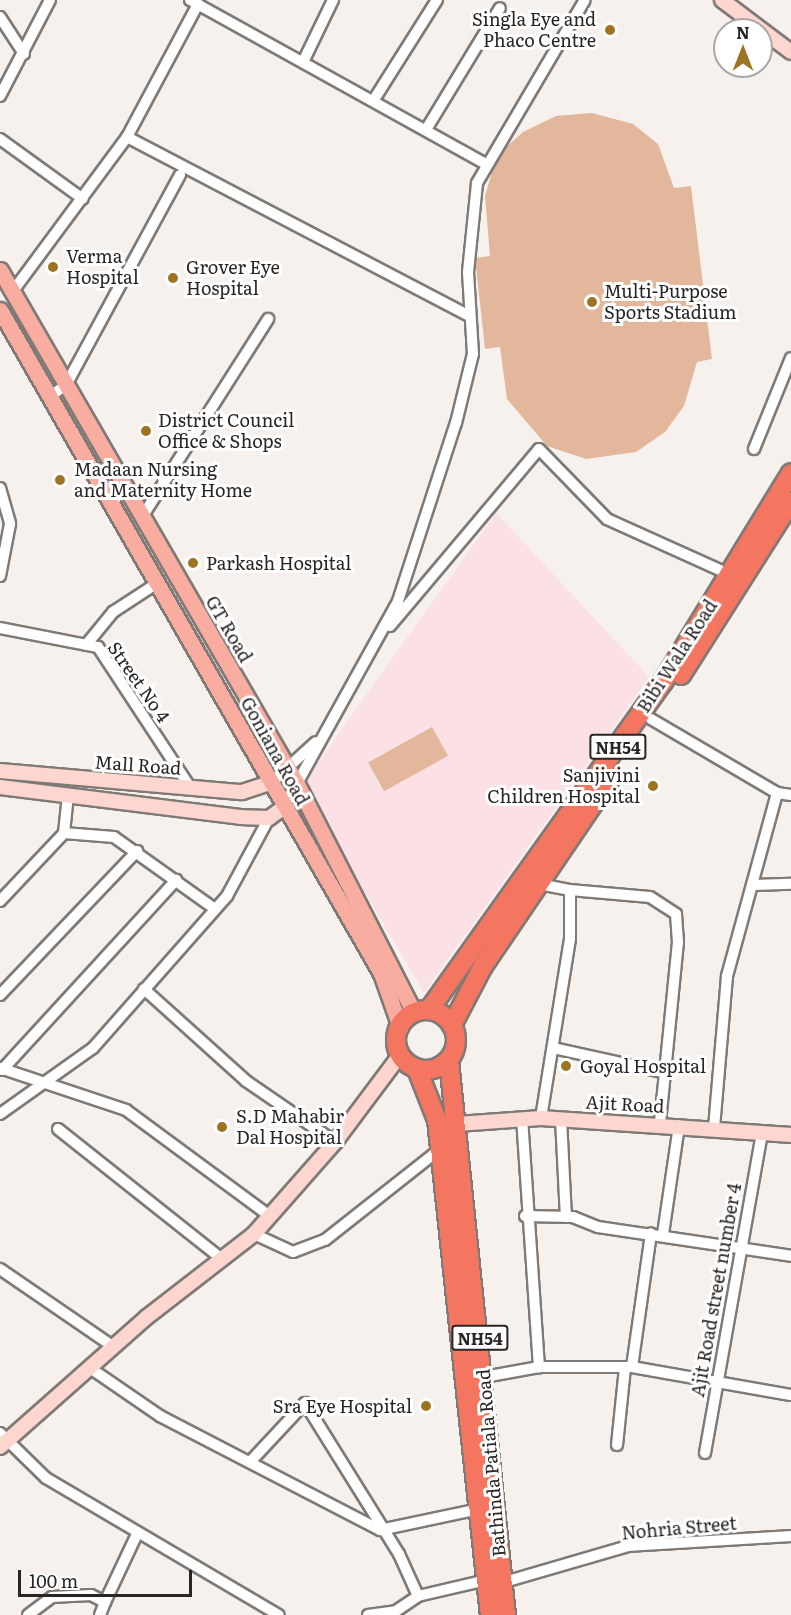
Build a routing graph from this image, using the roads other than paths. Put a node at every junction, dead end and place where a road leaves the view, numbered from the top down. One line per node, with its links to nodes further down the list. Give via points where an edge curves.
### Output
1 (50, 0): 10 (street)
2 (333, 0): 11 (street)
3 (436, 0): 13 (street)
4 (585, 0): 17 (street)
5 (194, 2): 11 (street); 15 (street)
6 (730, 3): 9 (street)
7 (500, 8): 14 (street)
8 (0, 17): 10 (street)
9 (791, 52)
10 (24, 54): 12 (street)
11 (304, 60): 13 (street)
12 (0, 96)
13 (375, 98): 14 (street)
14 (427, 128): 17 (street)
15 (127, 137): 19 (street); 23 (street)
16 (0, 139): 19 (street)
17 (486, 164): 23 (street, via 469,224)
18 (180, 175): 26 (street)
19 (82, 199): 21 (street)
20 (0, 270): 21 (main road, GT Road)
21 (13, 291): 26 (main road, GT Road)
22 (0, 310): 27 (main road, Goniana Road)
23 (470, 316): 39 (street, via 473,354 456,423 398,601)
24 (268, 319): 32 (street)
25 (791, 358): 28 (street)
26 (66, 385): 27 (street); 32 (main road, GT Road)
27 (50, 397): 36 (main road, Goniana Road)
28 (754, 449)
29 (791, 472): 35 (highway, Bibi Wala Road / NH54)
30 (0, 488): 33 (street)
31 (790, 506): 35 (highway, NH54)
32 (142, 517): 42 (main road, GT Road)
33 (5, 522): 34 (street)
34 (0, 576)
35 (737, 578): 39 (street, via 607,519 539,449); 40 (highway, NH54); 64 (highway, Bibi Wala Road / NH54)
36 (156, 584): 38 (street, via 113,612); 44 (main road, Goniana Road)
37 (0, 627): 38 (street, Street No 4)
38 (86, 645): 47 (street, Street No 4, via 98,647)
39 (373, 646): 41 (street)
40 (651, 718): 48 (street); 56 (highway, NH54)
41 (319, 740): 42 (street); 45 (street)
42 (284, 767): 44 (street); 45 (main road, GT Road)
43 (0, 771): 47 (street, Mall Road)
44 (272, 783): 47 (street, Mall Road, via 242,792); 51 (main road, Goniana Road)
45 (297, 784): 51 (street); 64 (main road, GT Road)
46 (0, 787): 49 (street, Mall Road)
47 (190, 787)
48 (777, 793): 50 (street); 58 (street, via 758,850)
49 (68, 794): 52 (street, Mall Road); 53 (street)
50 (791, 795)
51 (284, 807): 52 (street); 66 (main road, Goniana Road, via 381,973)
52 (269, 818): 61 (street)
53 (64, 833): 54 (street, via 114,837); 60 (street)
54 (137, 850): 55 (street); 63 (street)
55 (176, 880): 61 (street); 70 (street)
56 (539, 884): 59 (street); 65 (highway, NH54, via 483,966)
57 (791, 884): 58 (street)
58 (754, 885): 81 (street, via 727,976)
59 (570, 890): 67 (street, via 570,938); 72 (street, via 650,897 676,914 678,942)
60 (0, 902)
61 (215, 909): 62 (street)
62 (144, 989): 73 (street, via 93,1048); 85 (street, via 246,1081)
63 (0, 995)
64 (421, 1012): 65 (highway); 66 (highway, NH54)
65 (452, 1025): 69 (highway, NH54, via 456,1044)
66 (400, 1027): 68 (highway)
67 (553, 1048): 72 (street); 76 (street)
68 (400, 1055): 71 (highway, NH54); 85 (street)
69 (448, 1060): 71 (highway); 79 (highway, Bathinda Patiala Road / NH54)
70 (1, 1069): 73 (street)
71 (417, 1070): 86 (highway, NH54, via 437,1120)
72 (662, 1072): 78 (street)
73 (47, 1083): 74 (street); 87 (street, via 126,1110)
74 (0, 1114)
75 (522, 1118): 76 (street, Ajit Road); 79 (street, Ajit Road); 88 (street)
76 (541, 1118): 77 (street, Ajit Road)
77 (561, 1119): 78 (street, Ajit Road); 89 (street)
78 (660, 1123): 80 (street, Ajit Road)
79 (457, 1124): 101 (highway, Bathinda Patiala Road / NH54)
80 (679, 1125): 81 (street, Ajit Road); 92 (street)
81 (714, 1128): 83 (street, Ajit Road)
82 (58, 1129): 95 (street)
83 (762, 1133): 84 (street, Ajit Road); 93 (street, Ajit Road street number 4)
84 (791, 1135)
85 (335, 1142): 87 (street)
86 (439, 1150): 90 (street, via 325,1240 293,1252); 108 (highway, NH54)
87 (270, 1216): 90 (street)
88 (525, 1216): 89 (street); 98 (street)
89 (566, 1217): 91 (street)
90 (254, 1233): 95 (street)
91 (651, 1233): 92 (street); 99 (street)
92 (663, 1234): 93 (street)
93 (740, 1248): 94 (street); 102 (street, Ajit Road street number 4)
94 (791, 1256)
95 (222, 1259): 97 (street)
96 (0, 1269): 97 (street)
97 (114, 1347): 100 (street)
98 (539, 1367): 99 (street); 101 (street)
99 (629, 1367): 102 (street); 105 (street)
100 (90, 1368): 104 (street); 107 (street, via 160,1416)
101 (484, 1377): 112 (highway, Bathinda Patiala Road / NH54)
102 (715, 1384): 103 (street); 106 (street, Ajit Road street number 4)
103 (791, 1395)
104 (3, 1440): 110 (street, via 46,1478)
105 (617, 1445)
106 (705, 1453)
107 (250, 1462): 109 (street); 109 (street, via 305,1403)
108 (480, 1509): 109 (street); 112 (highway, NH54)
109 (380, 1530): 113 (street)
110 (138, 1532): 114 (street); 118 (street)
111 (791, 1536): 112 (street, Nohria Street, via 628,1546)
112 (494, 1581): 113 (street, Nohria Street); 120 (highway, NH54); 121 (highway, Bathinda Patiala Road / NH54)
113 (418, 1596): 115 (street)
114 (105, 1602): 116 (street, via 91,1595 52,1597); 117 (street)
115 (397, 1613): 119 (street)
116 (27, 1615)
117 (100, 1615)
118 (279, 1615)
119 (368, 1615)
120 (490, 1615)
121 (506, 1615)

